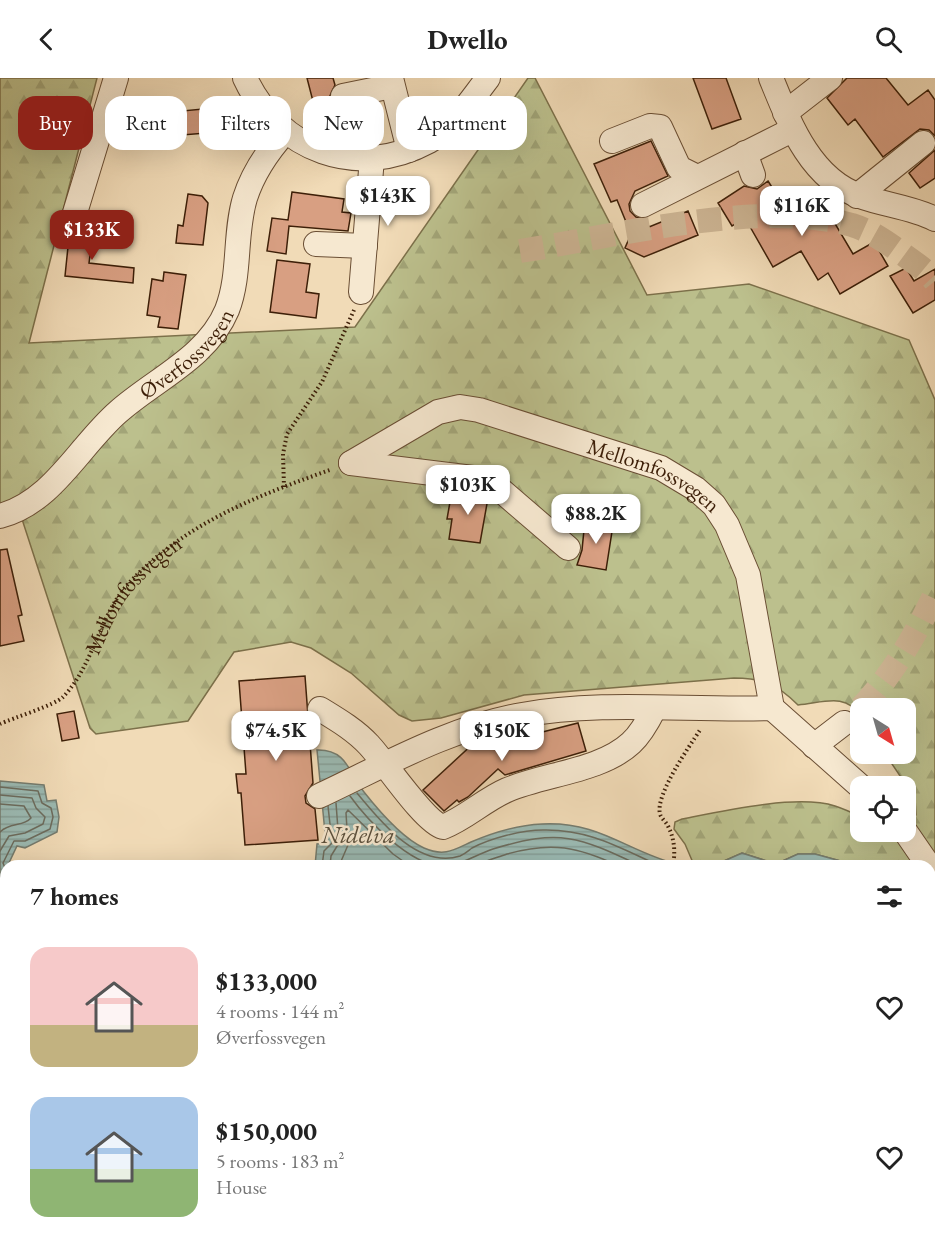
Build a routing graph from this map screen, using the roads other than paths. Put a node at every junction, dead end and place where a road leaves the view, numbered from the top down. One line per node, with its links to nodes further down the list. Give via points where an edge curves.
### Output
1 (116, 78): 21 (street)
2 (245, 78): 7 (street)
3 (488, 78): 9 (street)
4 (771, 78): 11 (street)
5 (830, 78): 11 (street)
6 (392, 82): 8 (street); 10 (street)
7 (255, 96)
8 (343, 96)
9 (473, 96)
10 (396, 98)
11 (788, 122): 18 (street, via 749,164); 19 (street, via 817,165)
12 (291, 136): 17 (street, via 326,153)
13 (612, 141): 18 (street, via 650,126 660,128 679,168)
14 (923, 143): 19 (street)
15 (270, 150): 26 (street, Øverfossvegen, via 245,199 232,294 213,335 195,354 117,413 30,503)
16 (409, 150): 17 (street)
17 (372, 158): 24 (street)
18 (695, 176): 20 (street, via 687,185)
19 (857, 196): 22 (street)
20 (643, 205)
21 (74, 216)
22 (935, 219)
23 (316, 244): 24 (street)
24 (365, 246): 25 (street)
25 (361, 292)
26 (0, 516)
27 (568, 548): 28 (street, Mellomfossvegen, via 489,480 351,463 438,412 460,407 637,459 681,479 714,506 738,549 754,600)
28 (772, 708): 30 (street); 32 (street)
29 (320, 709): 33 (street, via 346,725)
30 (654, 709): 33 (street, via 608,707 521,715 430,742); 33 (street, via 631,744 609,757 495,795 443,827 437,826)
31 (843, 723): 32 (street)
32 (814, 746): 34 (street)
33 (380, 767): 35 (street)
34 (850, 777)
35 (319, 796)
36 (913, 842): 37 (street)
37 (925, 860)

